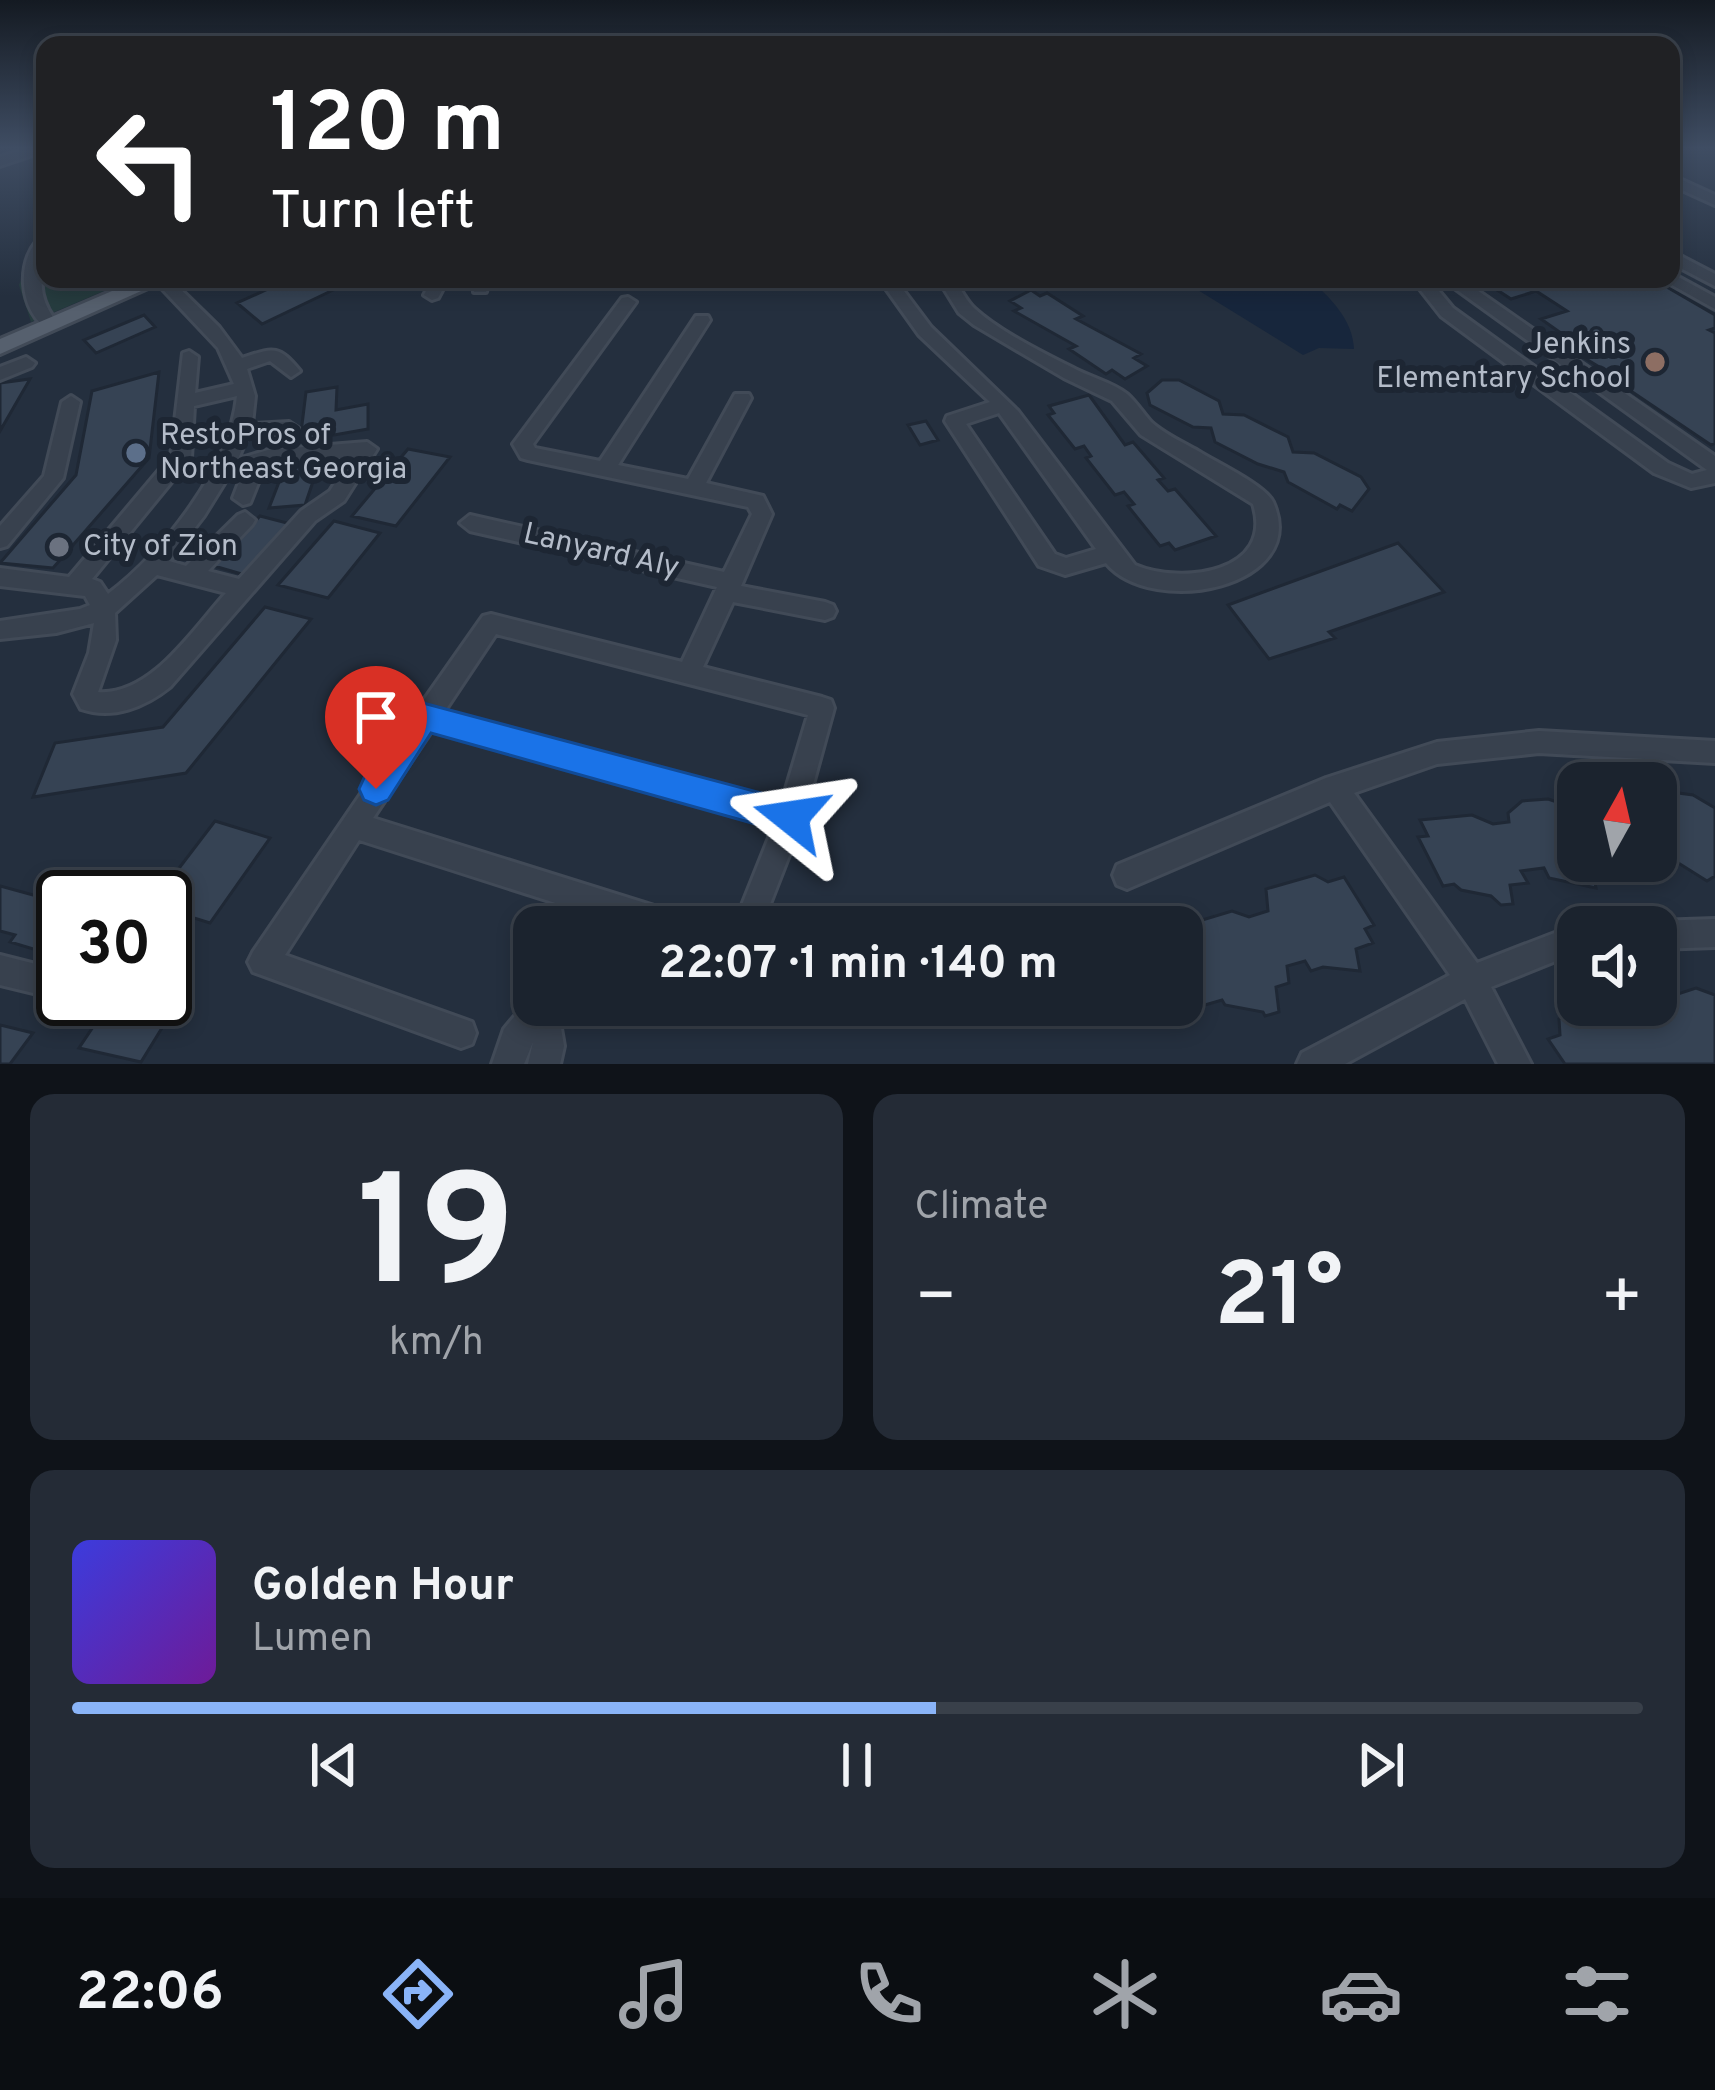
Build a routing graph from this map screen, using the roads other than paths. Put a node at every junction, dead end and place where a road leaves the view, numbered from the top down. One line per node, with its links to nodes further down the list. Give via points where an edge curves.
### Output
1 (1680, 261): 3 (street)
2 (36, 262): 14 (street, via 32,299)
3 (1715, 281)
4 (1680, 283): 12 (street)
5 (138, 288): 14 (main road)
6 (169, 288): 18 (street, via 218,333)
7 (893, 288): 25 (street, via 922,328)
8 (952, 288): 36 (street, via 980,321 1119,397 1148,430 1239,483 1270,514 1260,555 1180,587 1139,577)
9 (1427, 288): 32 (street, via 1447,312 1661,468 1691,481)
10 (1463, 288): 29 (street)
11 (628, 302): 31 (street, via 523,444 528,452)
12 (1715, 304)
13 (702, 320): 31 (street)
14 (51, 326): 15 (main road)
15 (0, 347)
16 (189, 357): 23 (street)
17 (26, 363): 20 (street)
18 (236, 365): 19 (street, via 273,354); 21 (street)
19 (290, 371)
20 (0, 374)
21 (244, 388): 23 (street); 27 (street)
22 (742, 398): 33 (street)
23 (189, 401): 40 (street, via 181,458)
24 (71, 402): 35 (street, via 53,478)
25 (1002, 405): 36 (street); 36 (street, via 954,421 1047,560 1065,567)
26 (289, 428): 27 (street)
27 (241, 431): 30 (street)
28 (256, 464): 30 (street); 38 (street, via 244,509); 42 (street, via 368,449 337,496)
29 (1715, 466)
30 (225, 467): 37 (street)
31 (605, 470): 33 (street)
32 (1715, 476)
33 (693, 488): 41 (street, via 756,501 762,514)
34 (470, 523): 41 (street, Lanyard Aly)
35 (0, 540)
36 (1112, 553)
37 (150, 565): 38 (street); 43 (street)
38 (190, 575): 42 (street)
39 (0, 577): 40 (street)
40 (74, 586): 43 (street, via 92,588)
41 (730, 587): 44 (street, Lanyard Aly); 46 (street)
42 (244, 589): 43 (street, via 162,680 106,704 85,694 108,633)
43 (107, 607): 45 (street)
44 (825, 611)
45 (0, 630)
46 (689, 672): 47 (street, via 491,623); 50 (street, via 823,708)
47 (423, 717): 50 (street); 51 (street)
48 (1715, 752): 49 (street, via 1539,742 1437,753)
49 (1335, 787): 52 (street); 60 (street)
50 (791, 817): 54 (street)
51 (353, 825): 53 (street); 61 (street, via 262,962)
52 (1127, 874)
53 (563, 906)
54 (755, 906)
55 (1715, 933): 56 (street)
56 (1677, 934)
57 (1557, 946): 60 (street)
58 (0, 970): 59 (street)
59 (36, 979)
60 (1471, 980): 64 (street); 65 (street)
61 (461, 1033)
62 (508, 1064): 63 (street, via 542,1005)
63 (544, 1064)
64 (1313, 1064)
65 (1515, 1064)

